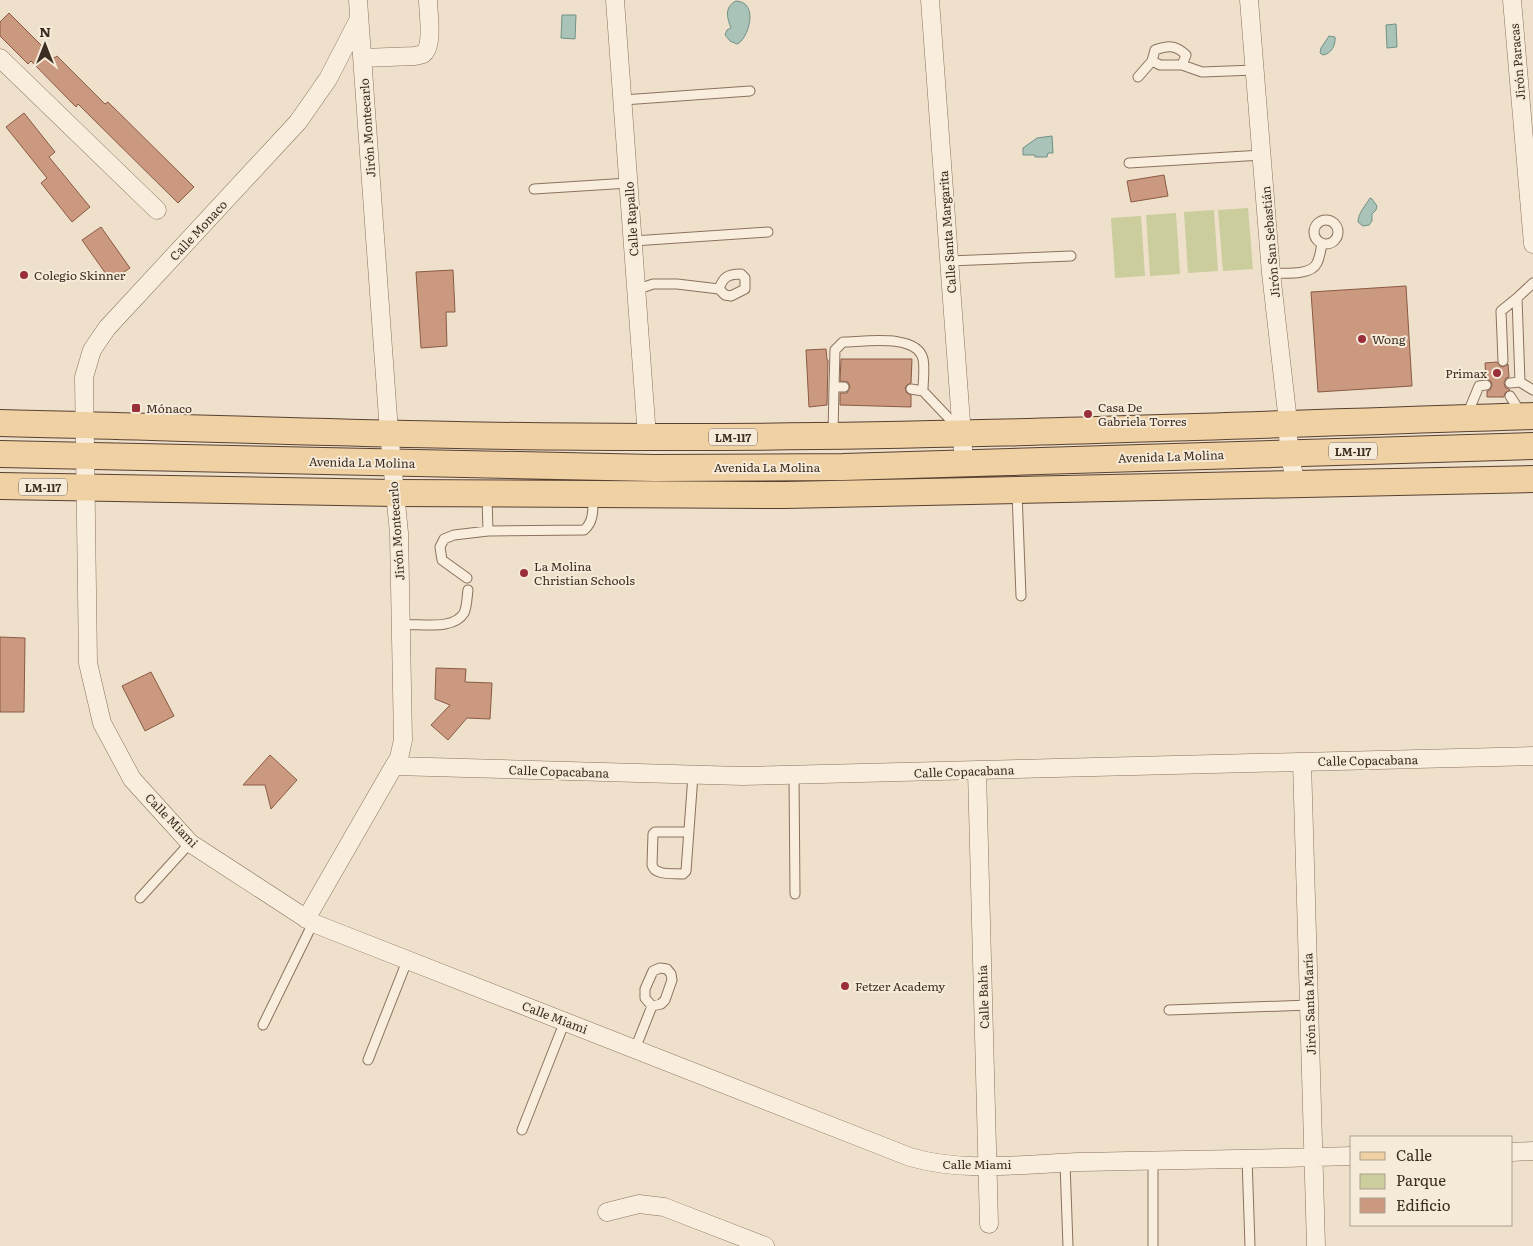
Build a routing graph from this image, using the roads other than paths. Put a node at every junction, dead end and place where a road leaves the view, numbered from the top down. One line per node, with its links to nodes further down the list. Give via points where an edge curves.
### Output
1 (358, 0): 7 (street, Jirón Montecarlo)
2 (428, 0): 9 (street, via 430,37 429,46 423,53)
3 (616, 0): 15 (street, Calle Rapallo)
4 (930, 0): 27 (street, Calle Santa Margarita)
5 (1249, 0): 12 (street, Jirón San Sebastián)
6 (1512, 0): 16 (street, Jirón Paracas)
7 (359, 19): 9 (street, Jirón Montecarlo); 46 (street, Calle Monaco, via 328,79 298,122 99,339 84,377)
8 (0, 58): 21 (street)
9 (362, 58): 47 (street, Jirón Montecarlo)
10 (1152, 61): 11 (lane, via 1160,65); 11 (lane, via 1155,50 1165,46 1179,49 1186,56); 13 (lane)
11 (1182, 65): 12 (lane, via 1202,72)
12 (1255, 70): 17 (street, Jirón San Sebastián)
13 (1138, 77)
14 (750, 91): 15 (lane)
15 (623, 100): 19 (street, Calle Rapallo)
16 (1527, 112): 25 (street, Jirón Paracas)
17 (1262, 155): 18 (lane); 28 (street, Jirón San Sebastián)
18 (1129, 163)
19 (629, 183): 20 (lane); 23 (street, Calle Rapallo)
20 (534, 189)
21 (158, 210)
22 (768, 232): 23 (lane)
23 (633, 241): 31 (street, Calle Rapallo)
24 (1322, 243): 28 (lane, via 1317,264 1311,270)
25 (1533, 244)
26 (1071, 256): 27 (lane)
27 (949, 262): 48 (street, Calle Santa Margarita)
28 (1272, 273): 44 (street, Jirón San Sebastián)
29 (1533, 283): 32 (lane)
30 (719, 289): 31 (lane, via 653,284)
31 (636, 290): 50 (street, Calle Rapallo)
32 (1517, 298): 33 (lane, via 1501,311); 34 (lane)
33 (1503, 362)
34 (1520, 382): 35 (lane); 40 (lane)
35 (1510, 383)
36 (1486, 384): 43 (lane, via 1479,386)
37 (834, 387): 38 (lane); 41 (lane, via 835,350 843,342 889,341 904,342 916,348 923,358); 49 (lane)
38 (844, 387)
39 (911, 389): 41 (lane)
40 (1533, 390)
41 (923, 391): 48 (lane)
42 (1522, 410): 43 (main road, LM-117)
43 (1466, 418): 44 (main road, LM-117); 52 (main road)
44 (1288, 423): 48 (main road, LM-117); 53 (street, Jirón San Sebastián)
45 (0, 424): 46 (main road, LM-117)
46 (83, 425): 47 (main road, LM-117); 55 (street, Calle Monaco)
47 (389, 432): 50 (main road, LM-117); 56 (street, Jirón Montecarlo)
48 (962, 433): 49 (main road, LM-117); 57 (street, Calle Santa Margarita)
49 (833, 436): 50 (main road, LM-117)
50 (647, 437)
51 (1533, 446): 52 (main road, Avenida La Molina / LM-117)
52 (1417, 449): 53 (main road, Avenida La Molina / LM-117)
53 (1289, 453): 57 (main road, Avenida La Molina / LM-117); 59 (street, Jirón San Sebastián)
54 (0, 454): 55 (main road, Avenida La Molina / LM-117)
55 (85, 456): 56 (main road, Avenida La Molina / LM-117); 61 (street, Calle Miami)
56 (391, 463): 57 (main road, Avenida La Molina / LM-117, via 684,468); 63 (street, Jirón Montecarlo)
57 (964, 463)
58 (1533, 479): 59 (main road, LM-117)
59 (1296, 484): 62 (main road, LM-117)
60 (0, 486): 61 (main road, LM-117)
61 (85, 488): 63 (main road, LM-117); 78 (street, Calle Miami, via 88,663 102,723 132,779)
62 (1017, 491): 65 (main road, LM-117); 69 (lane)
63 (394, 493): 64 (main road, LM-117); 70 (street, Jirón Montecarlo, via 399,534)
64 (487, 494): 65 (main road, LM-117); 66 (lane)
65 (593, 494): 66 (lane, via 590,525 584,530)
66 (488, 531): 67 (lane, via 454,535 444,539 440,547 442,560)
67 (467, 578)
68 (468, 590): 70 (lane, via 464,612 454,623)
69 (1021, 596)
70 (402, 625): 73 (street, Jirón Montecarlo, via 403,740)
71 (1533, 756): 72 (street, Calle Copacabana)
72 (1302, 762): 74 (street, Calle Copacabana); 83 (street, Jirón Santa María)
73 (394, 766): 75 (street, Calle Copacabana); 81 (street, Jirón Montecarlo)
74 (976, 771): 76 (street, Calle Copacabana); 98 (street, Calle Bahía)
75 (693, 774): 76 (street, Calle Copacabana); 77 (lane)
76 (794, 774): 79 (lane)
77 (688, 832): 77 (lane, via 686,871 683,874 653,870 653,834)
78 (190, 843): 80 (lane); 81 (street, Calle Miami)
79 (795, 894)
80 (140, 898)
81 (310, 921): 82 (street, Calle Miami); 87 (lane)
82 (408, 960): 86 (street, Calle Miami); 89 (lane)
83 (1309, 1005): 85 (lane); 95 (street, Jirón Santa María)
84 (652, 1006): 88 (lane)
85 (1169, 1010)
86 (564, 1021): 88 (street, Calle Miami); 90 (lane)
87 (263, 1026)
88 (636, 1049): 98 (street, Calle Miami, via 910,1157 937,1164)
89 (368, 1060)
90 (522, 1130)
91 (1533, 1151): 92 (street)
92 (1513, 1152)
93 (1350, 1156): 95 (street, Calle Miami)
94 (1248, 1158): 95 (street, Calle Miami); 96 (street, Calle Miami); 104 (lane)
95 (1314, 1158): 105 (street, Jirón Santa María)
96 (1153, 1160): 97 (street, Calle Miami); 103 (lane)
97 (1066, 1162): 98 (street, Calle Miami); 102 (lane)
98 (988, 1166): 100 (street, Calle Bahía)
99 (607, 1212): 101 (street, via 639,1204 664,1207)
100 (989, 1224)
101 (765, 1246)
102 (1068, 1246)
103 (1153, 1246)
104 (1250, 1246)
105 (1316, 1246)

